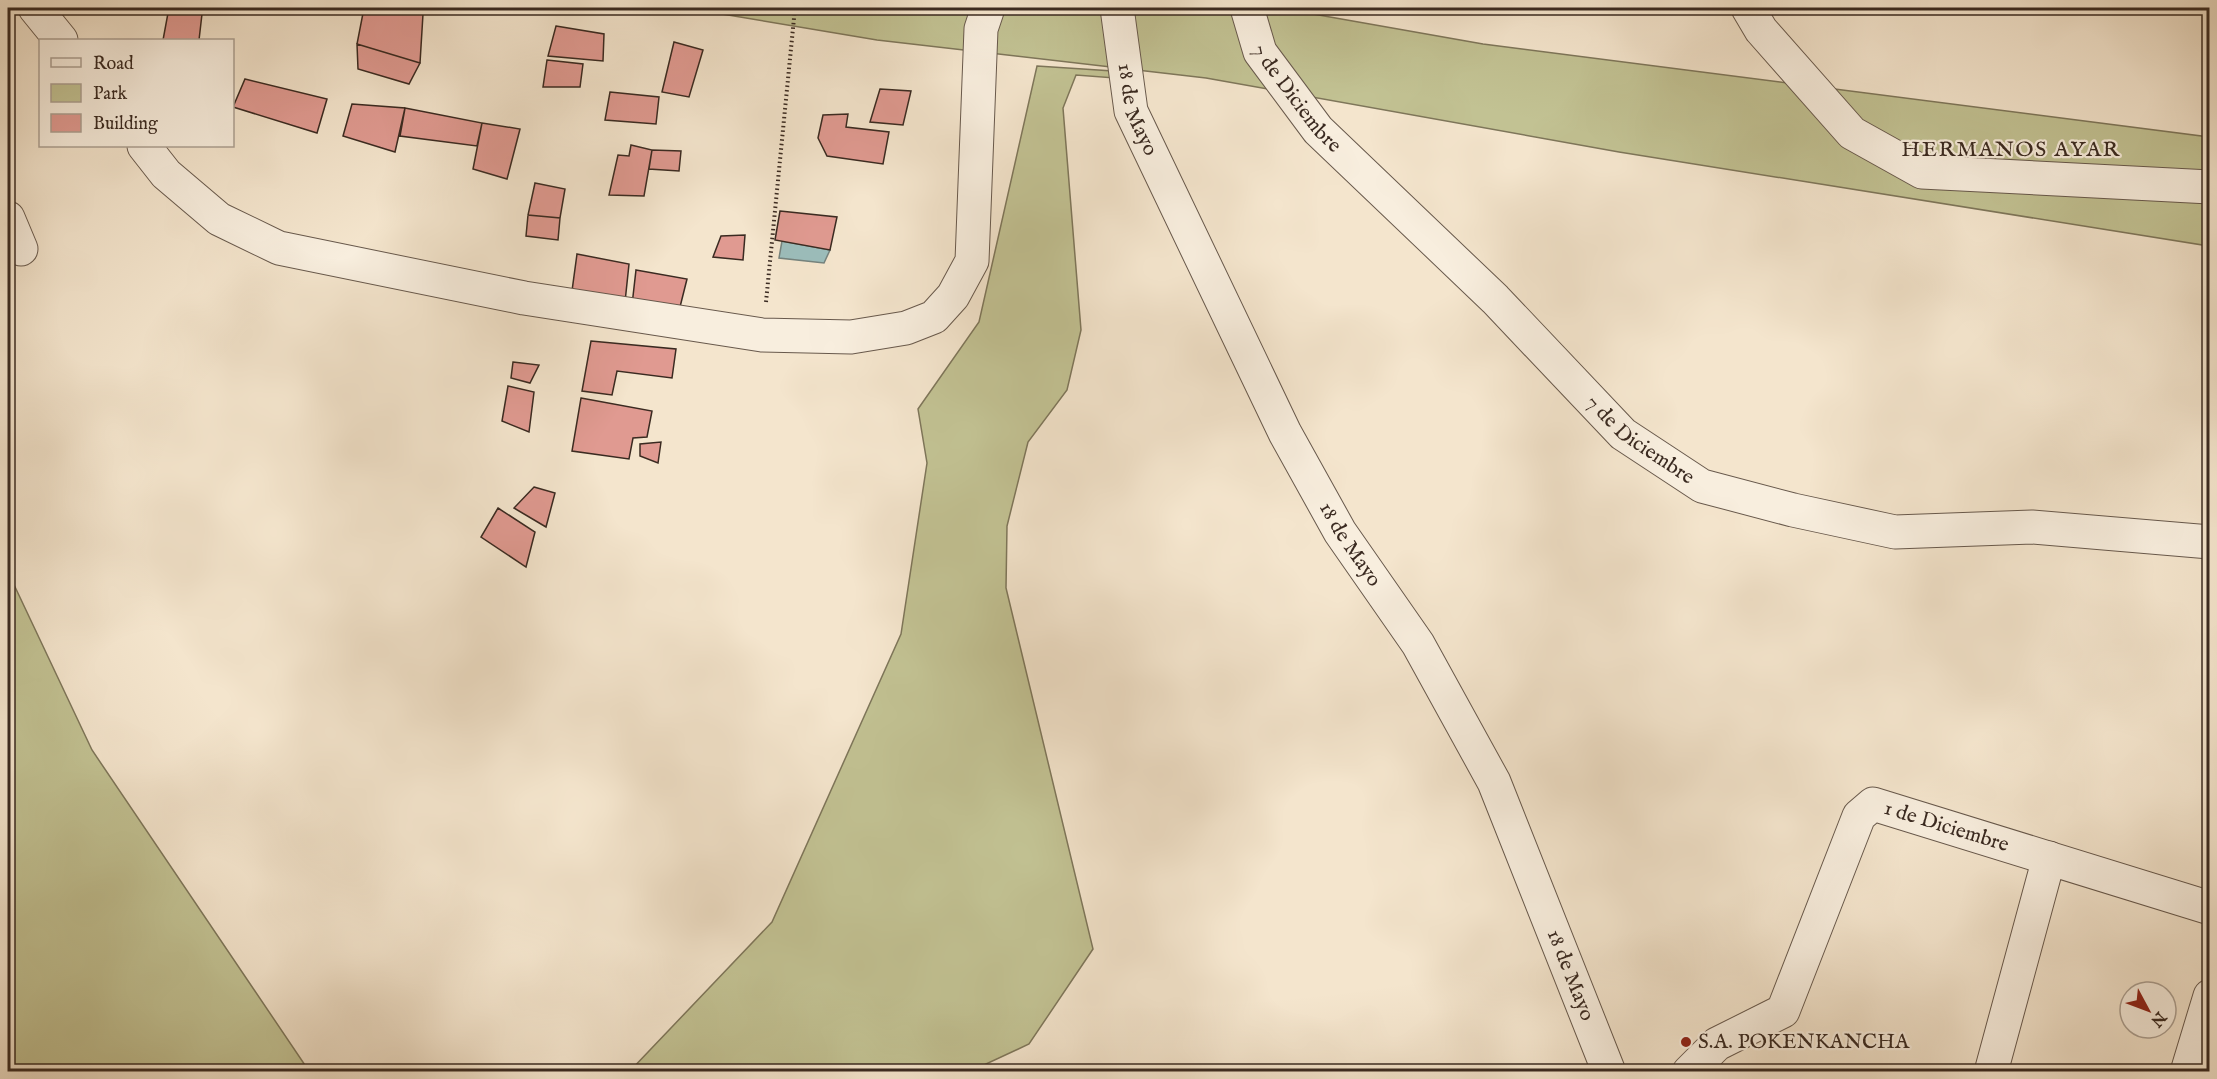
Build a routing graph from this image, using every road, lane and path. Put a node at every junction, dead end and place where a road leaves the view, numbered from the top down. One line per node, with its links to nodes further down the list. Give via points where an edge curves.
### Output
1 (35, 8): 7 (street)
2 (795, 8): 12 (path)
3 (987, 8): 12 (street, via 981,29 972,261 954,296 934,317 906,328 851,337)
4 (1117, 8): 17 (street, 18 de Mayo, via 1131,111 1285,433 1340,532 1418,645 1494,782)
5 (1247, 8): 13 (street, 7 de Diciembre, via 1260,52 1318,130 1494,299 1623,434 1702,486 1895,532 2032,527)
6 (1748, 8): 9 (street, via 1761,30 1852,133 1922,172)
7 (60, 39)
8 (145, 147): 12 (street, via 166,174 219,219 279,248 524,298)
9 (2210, 187)
10 (8, 218): 11 (street)
11 (21, 249)
12 (762, 335)
13 (2210, 542)
14 (2049, 858): 15 (street, 1 de Diciembre); 18 (street, 1 de Diciembre, via 1873,804 1859,816 1783,1011 1717,1044); 19 (street)
15 (2210, 908)
16 (2210, 996): 20 (street)
17 (1609, 1071)
18 (1689, 1071)
19 (1991, 1071)
20 (2187, 1071)

